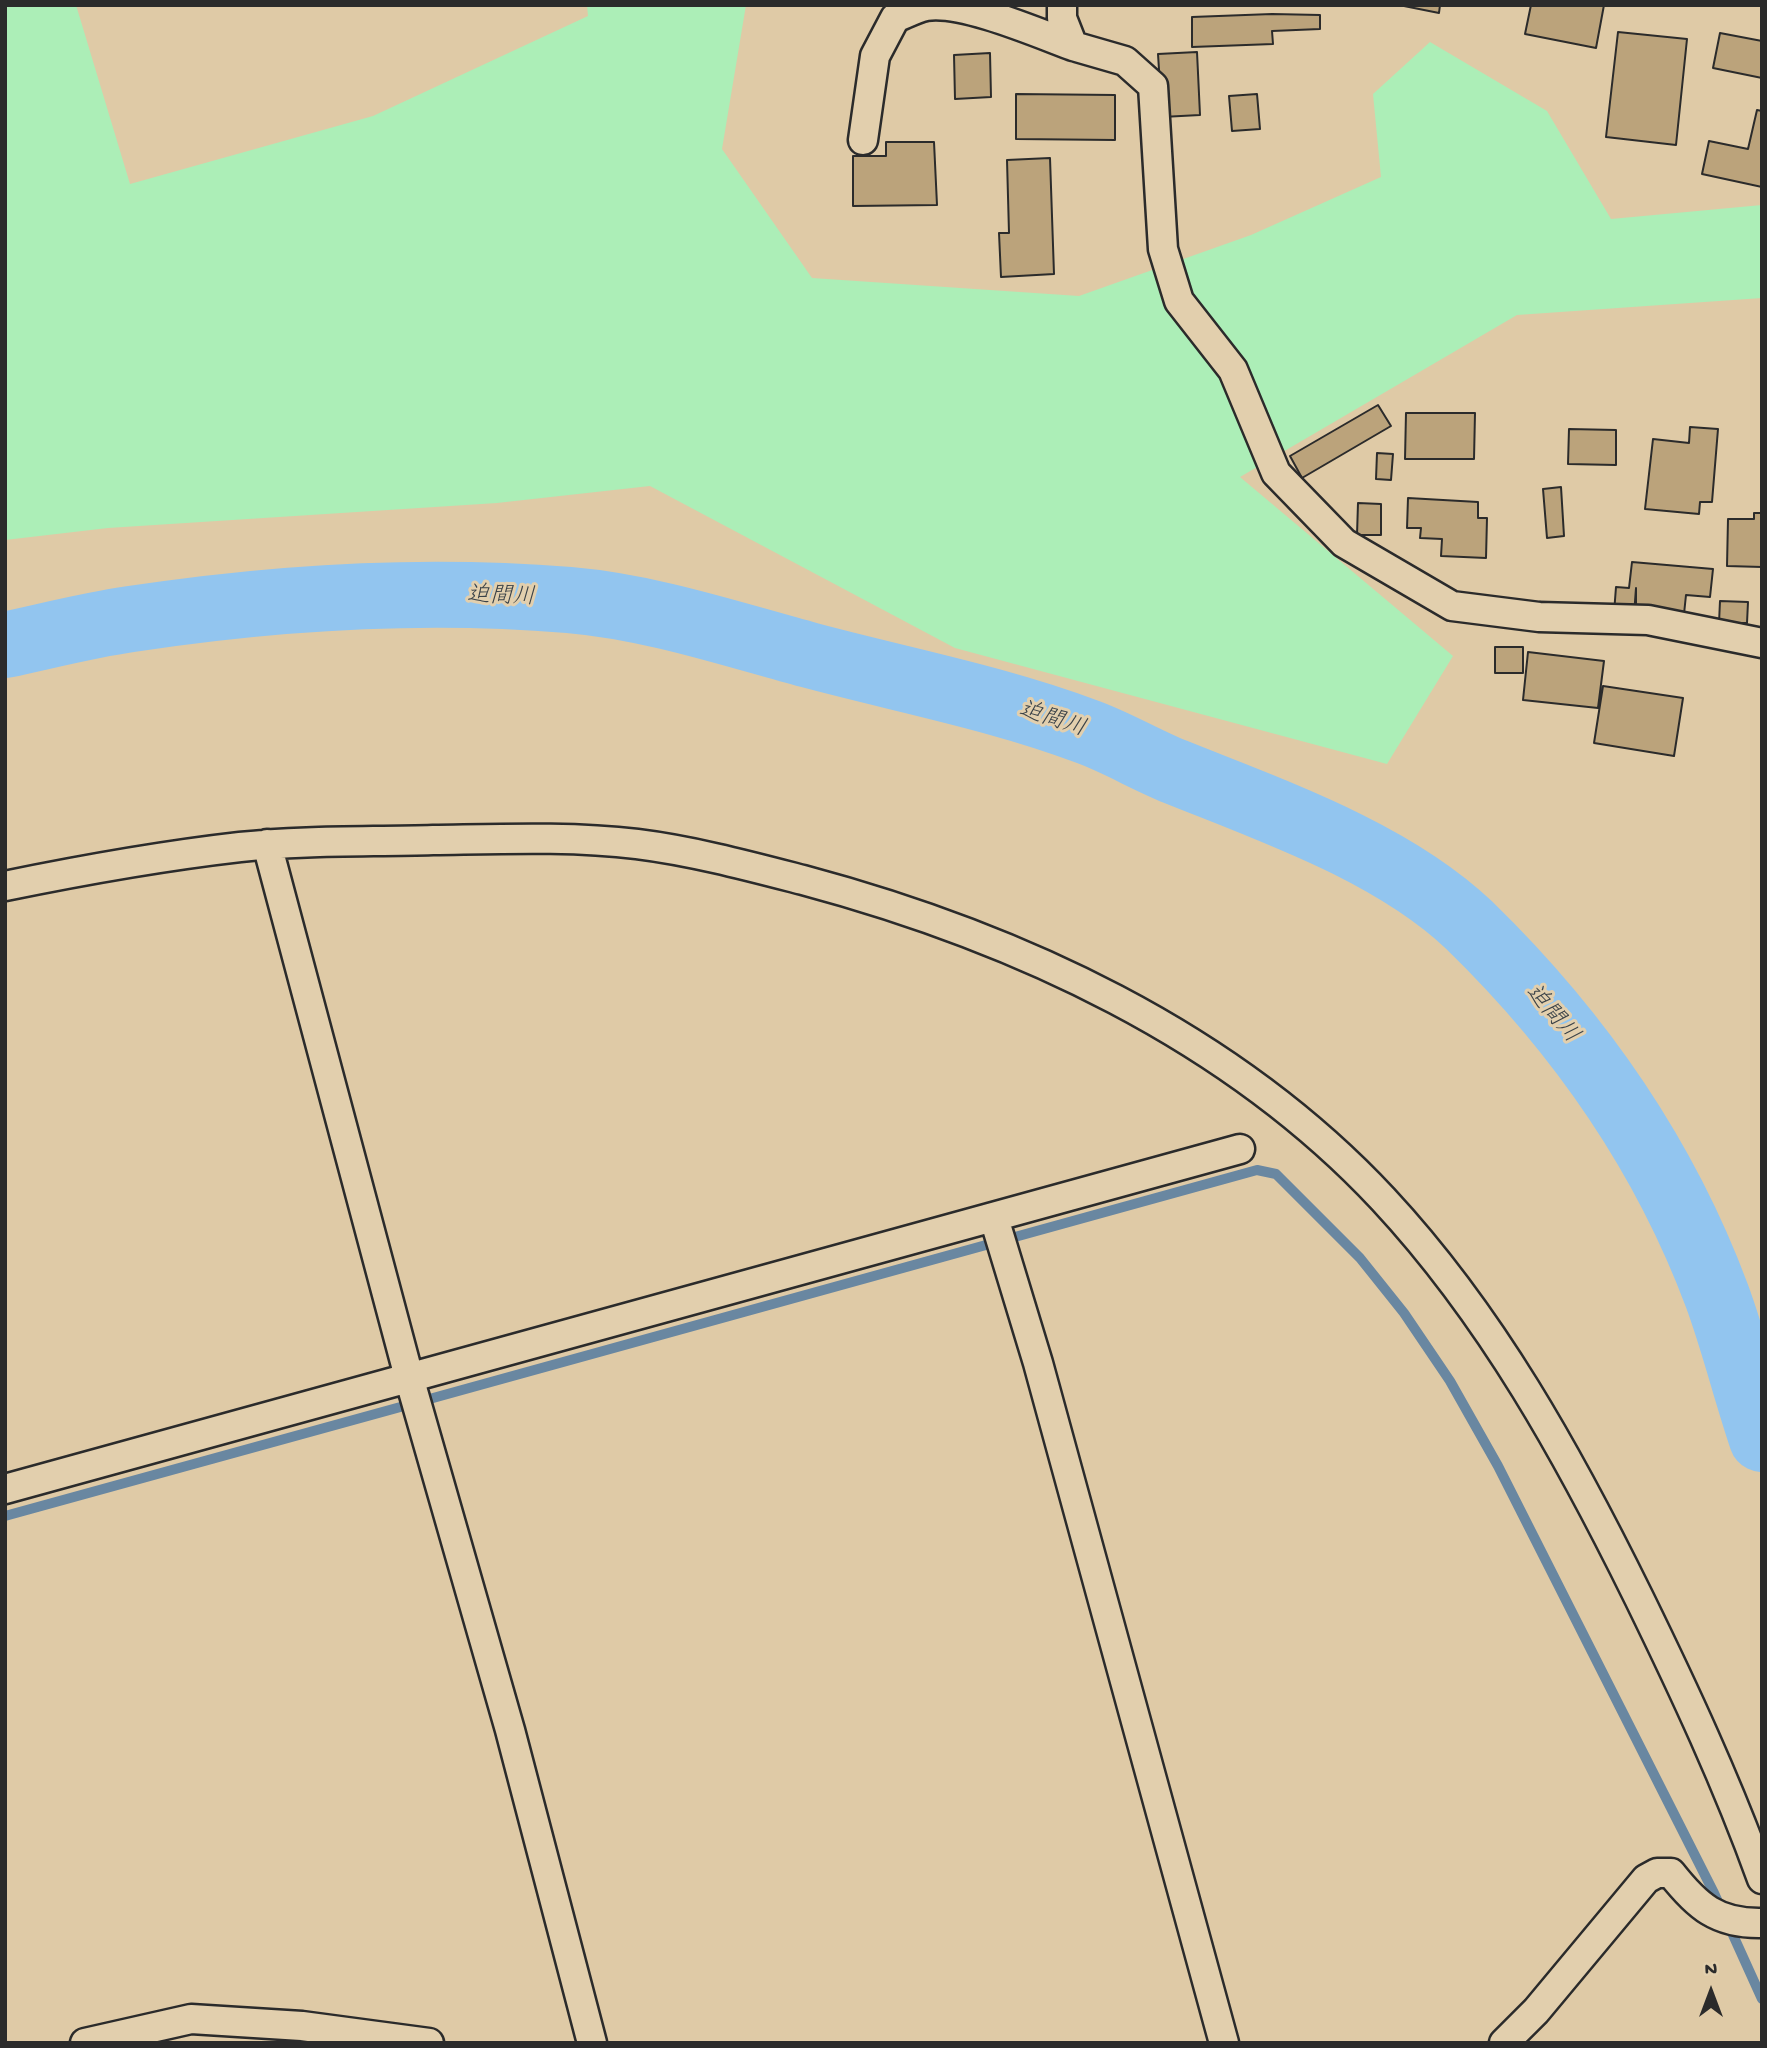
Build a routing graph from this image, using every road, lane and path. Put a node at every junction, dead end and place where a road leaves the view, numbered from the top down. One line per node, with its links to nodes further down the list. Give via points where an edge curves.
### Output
1 (1062, 5): 2 (street, via 1062,19)
2 (1073, 46): 3 (street, via 958,8 927,6 895,18 875,56); 4 (street, via 1125,61 1153,86 1163,249 1179,301 1233,370 1276,473 1344,543 1452,606 1539,617 1648,620)
3 (863, 140)
4 (1762, 643)
5 (267, 844): 6 (street, via 99,867); 9 (street); 11 (street, via 474,839 638,844 771,872 907,912 1077,978 1178,1035 1256,1088 1315,1134 1382,1198 1463,1294 1497,1344 1582,1482 1732,1796)
6 (5, 886)
7 (1240, 1149): 8 (street)
8 (994, 1218): 9 (street); 17 (street)
9 (409, 1377): 10 (street); 16 (street, via 510,1730)
10 (5, 1489)
11 (1762, 1879)
12 (1762, 1923): 18 (street, via 1712,1914 1695,1903 1671,1873 1657,1873 1646,1879)
13 (222, 2031): 14 (street, via 191,2019); 15 (street)
14 (85, 2043)
15 (429, 2043)
16 (592, 2043)
17 (1224, 2043)
18 (1504, 2043)

